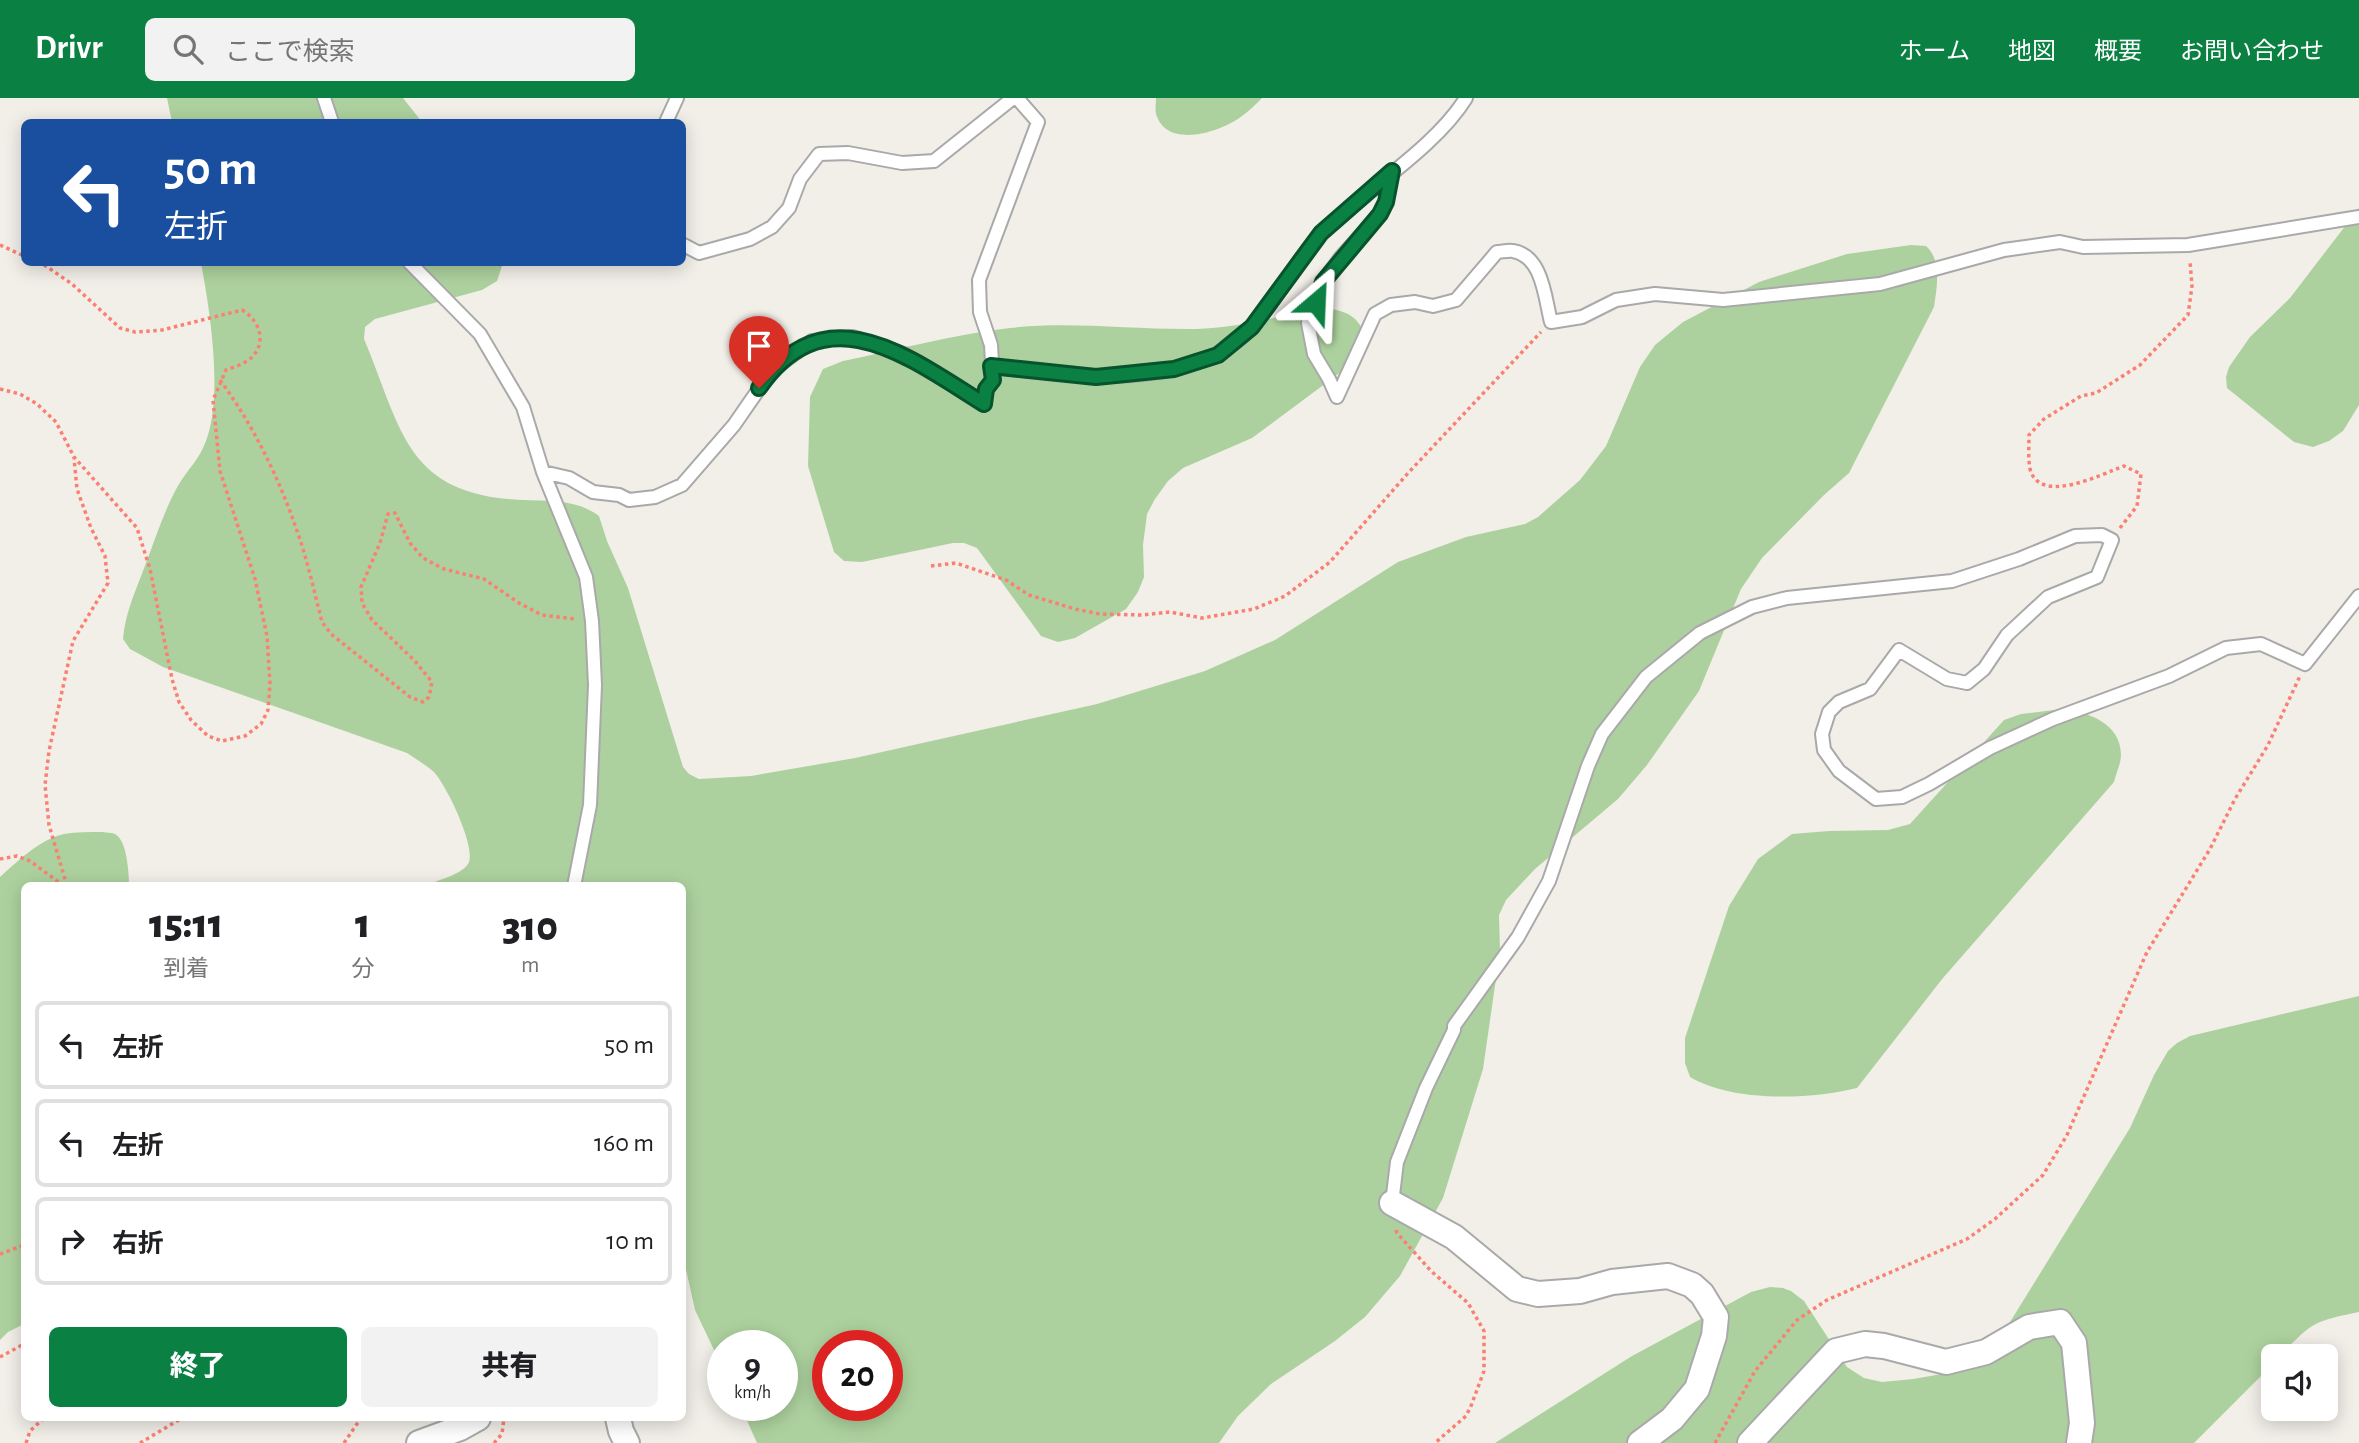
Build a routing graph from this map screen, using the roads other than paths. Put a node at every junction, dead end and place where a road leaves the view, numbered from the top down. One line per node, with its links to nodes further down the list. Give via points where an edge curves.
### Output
1 (324, 98): 5 (lane)
2 (677, 98): 6 (lane)
3 (1015, 98): 9 (lane, via 934,161 902,163 849,153 819,154 800,179 789,208 772,227 750,239 699,253); 11 (lane, via 1038,122 979,281)
4 (1466, 98): 7 (lane, via 1432,139)
5 (330, 119)
6 (667, 119)
7 (1392, 171): 8 (lane, via 1380,214 1323,282 1308,323 1314,354 1337,397 1375,314 1391,305 1415,302 1433,306 1456,300 1497,252 1513,251 1529,258 1538,272 1551,322 1583,317 1616,300 1655,294 1723,300 1880,284 2004,250 2060,242 2082,247 2188,246); 11 (lane, via 1321,233 1252,327 1218,355 1174,369 1096,377)
8 (2359, 217)
9 (686, 246)
10 (413, 266): 12 (lane, via 480,334 523,407)
11 (991, 366): 12 (lane, via 993,380 984,404 904,354 853,337 812,341 772,370 734,425 682,485 655,497 629,500 593,492 569,478)
12 (543, 472): 14 (lane, via 586,577 592,621 595,685 590,805)
13 (2359, 596): 15 (lane, via 2305,664 2262,644 2226,648 2169,676 2053,719 1902,797 1876,799 1839,771 1824,750 1822,734 1829,712 1839,702 1870,689 1899,650 1947,679 1967,683 1984,669 2007,635 2048,597 2097,577 2112,540 2102,535 2075,536 1952,581 1787,598 1752,607 1700,634 1646,677 1602,734 1549,881 1518,937 1454,1026 1426,1087 1396,1162)
14 (575, 882)
15 (1392, 1203): 20 (street, via 1454,1237 1517,1289 1538,1294 1580,1291 1668,1276 1702,1293 1716,1317 1697,1388 1672,1419)
16 (473, 1421): 18 (street)
17 (619, 1421): 19 (street)
18 (419, 1443)
19 (627, 1443)
20 (1640, 1443)
21 (1750, 1443): 22 (street, via 1836,1351 1865,1344 1946,1362 1986,1352 2029,1327 2060,1322 2074,1343 2082,1423)
22 (2079, 1443)

